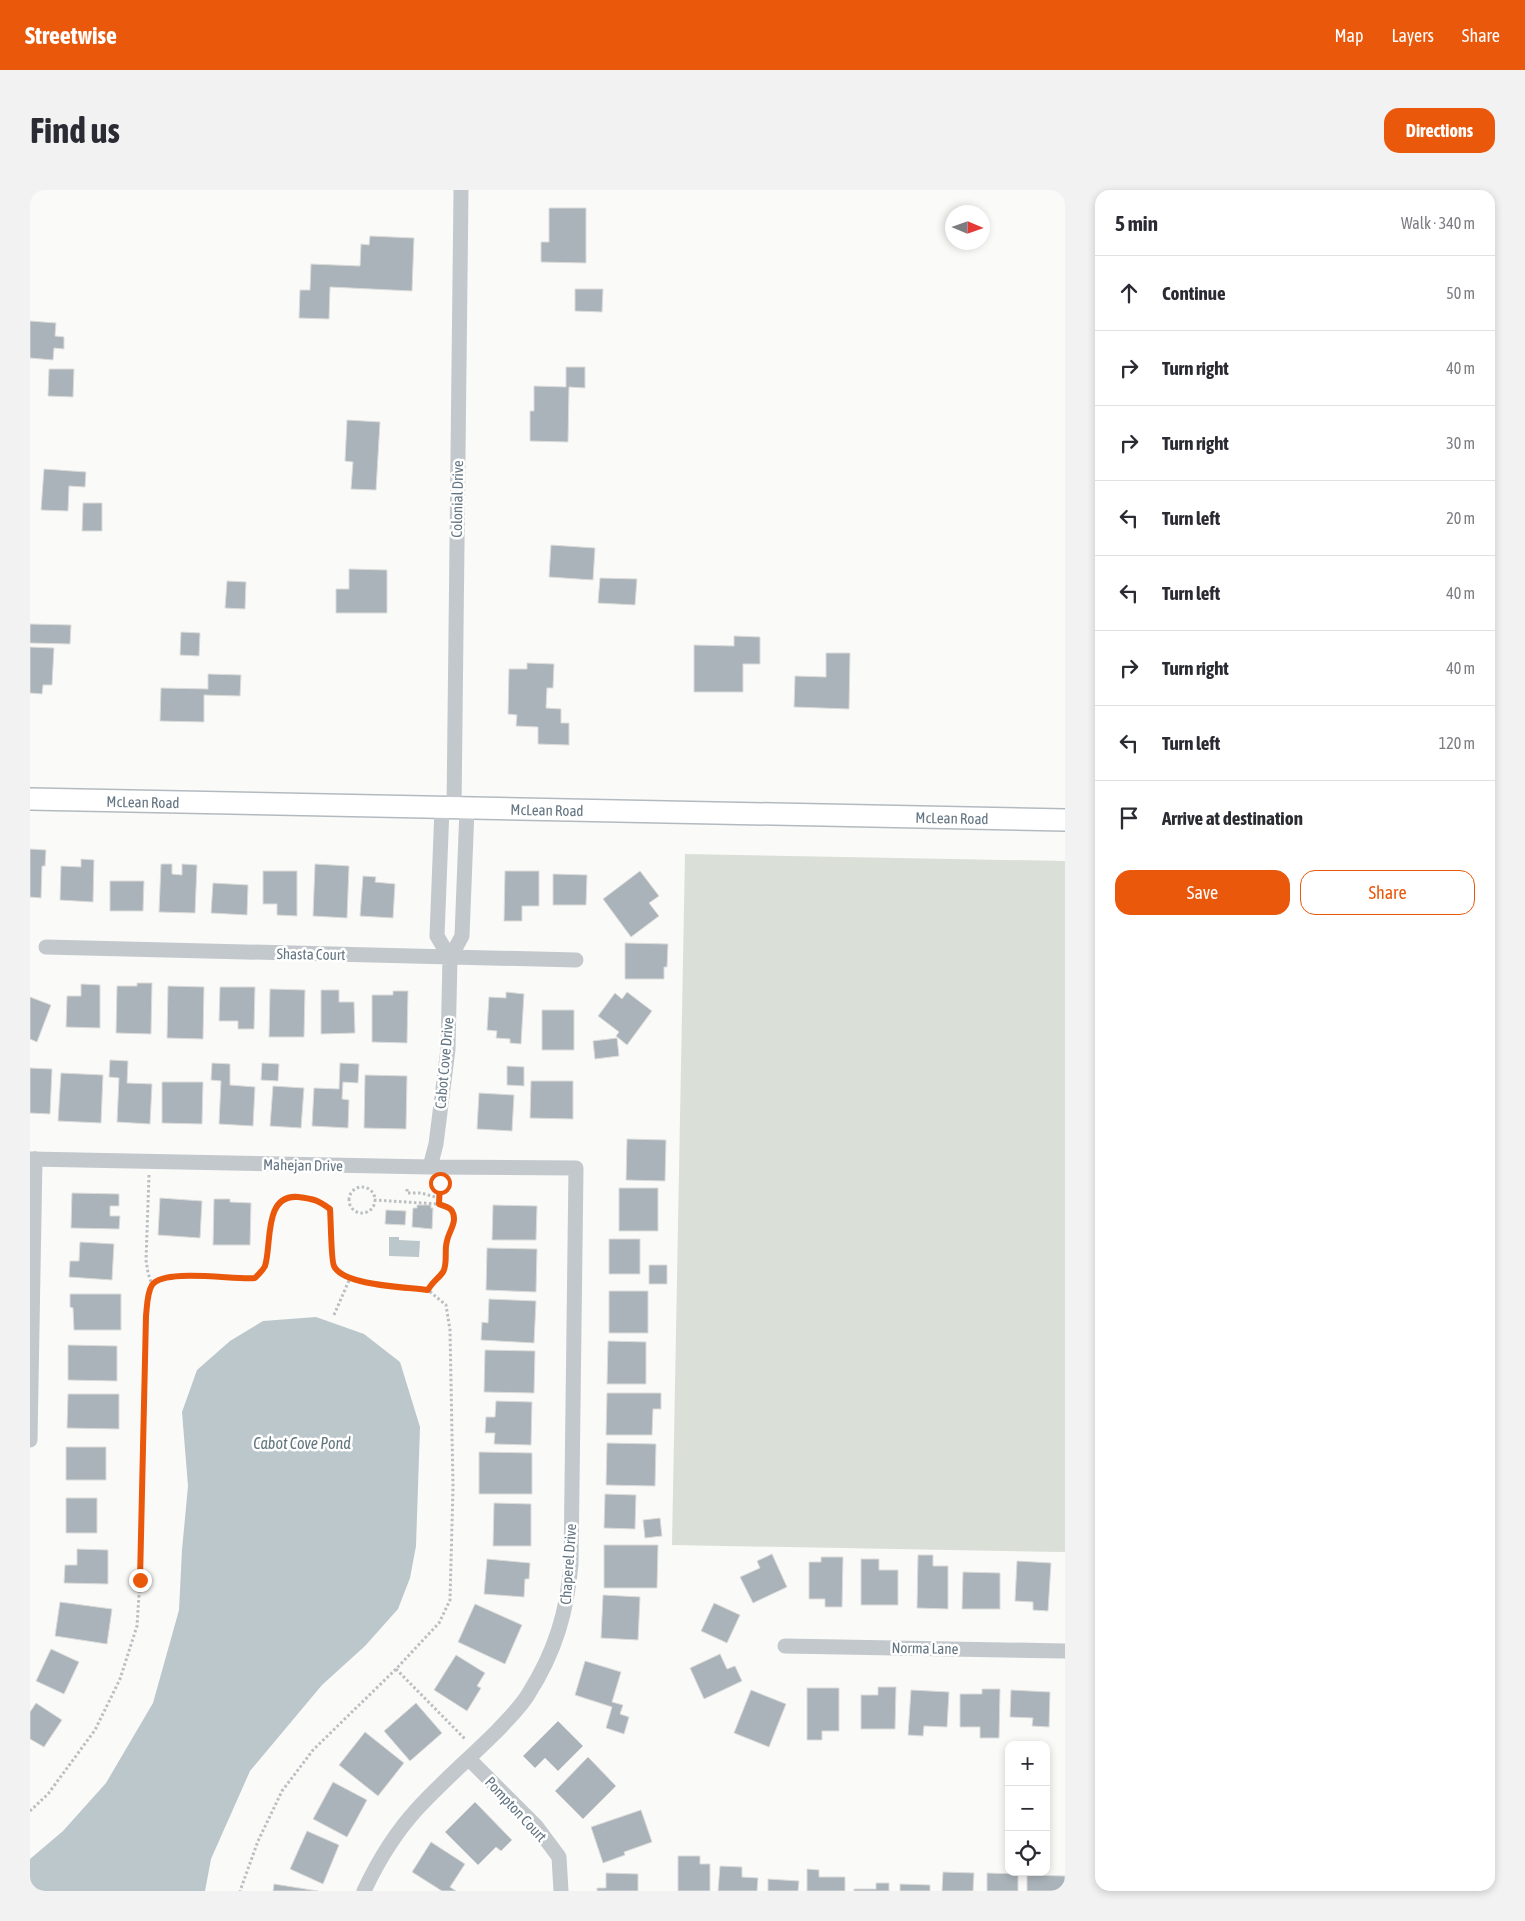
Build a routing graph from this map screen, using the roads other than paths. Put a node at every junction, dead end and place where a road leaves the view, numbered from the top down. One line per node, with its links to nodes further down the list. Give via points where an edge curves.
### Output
1 (461, 190): 3 (street, Colonial Drive)
2 (30, 800): 3 (street, McLean Road)
3 (454, 809): 4 (street, McLean Road); 6 (street, Cabot Cove Drive, via 462,936); 6 (street, via 437,936)
4 (1065, 820)
5 (46, 948): 6 (street, Shasta Court)
6 (450, 958): 7 (street, Shasta Court); 9 (street, Cabot Cove Drive, via 448,1049)
7 (576, 960)
8 (33, 1159): 9 (street, Mahejan Drive); 11 (street)
9 (430, 1167): 10 (street, Mahejan Drive)
10 (576, 1168): 14 (street, Chaperel Drive, via 569,1589 556,1640 528,1695)
11 (30, 1440)
12 (785, 1646): 13 (street, Norma Lane)
13 (1065, 1651)
14 (469, 1759): 15 (street, Chaperel Drive, via 418,1808 393,1838); 16 (street, Pompton Court, via 536,1826 559,1857)
15 (364, 1891)
16 (561, 1891)

